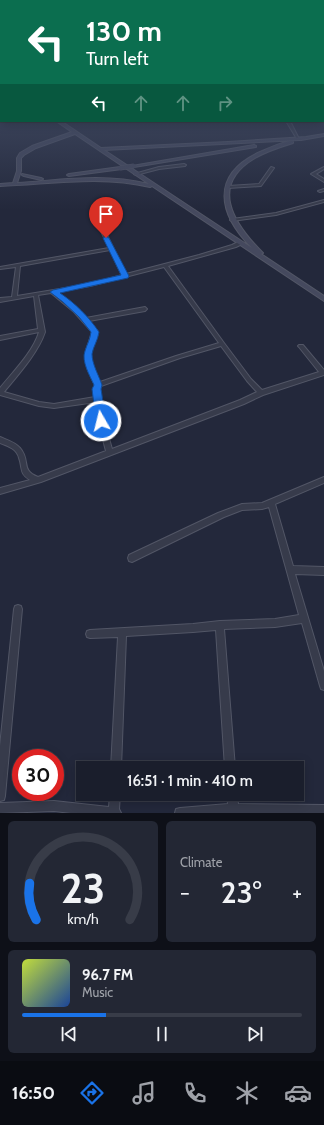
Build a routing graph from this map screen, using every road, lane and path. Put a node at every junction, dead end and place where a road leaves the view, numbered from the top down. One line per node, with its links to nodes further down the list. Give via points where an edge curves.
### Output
1 (65, 134): 5 (main road)
2 (77, 134): 5 (main road); 8 (main road); 9 (main road)
3 (296, 134): 6 (street)
4 (324, 135): 7 (main road)
5 (63, 137): 8 (main road)
6 (298, 138): 7 (main road); 9 (main road)
7 (306, 138): 15 (main road, bridge, via 120,168 41,179); 19 (main road, via 250,159 232,177)
8 (56, 140): 13 (main road, via 22,154 18,163)
9 (98, 149): 14 (main road)
10 (184, 165): 14 (street)
11 (272, 168): 19 (street, via 260,185)
12 (324, 168): 16 (street, via 313,174)
13 (19, 171): 15 (main road); 17 (main road)
14 (136, 174): 20 (main road)
15 (24, 178): 17 (main road)
16 (324, 181)
17 (15, 182): 18 (main road)
18 (0, 184): 20 (main road, via 114,179 133,181)
19 (228, 187): 22 (main road, via 227,208)
20 (160, 190): 24 (main road)
21 (324, 200): 22 (street, via 276,214)
22 (232, 220): 26 (main road)
23 (101, 227): 25 (street)
24 (240, 243): 26 (main road); 28 (street)
25 (111, 249): 27 (street); 30 (street)
26 (270, 262): 34 (main road)
27 (18, 266): 29 (street); 33 (street)
28 (166, 266): 30 (street); 40 (street)
29 (0, 268)
30 (125, 276): 31 (street)
31 (53, 292): 32 (street); 37 (street)
32 (36, 295): 33 (street); 38 (street)
33 (14, 298): 35 (street)
34 (324, 299)
35 (0, 300)
36 (145, 309): 37 (street)
37 (86, 320): 43 (street, via 95,332 94,341 88,352)
38 (41, 330): 39 (street); 44 (street, via 42,335)
39 (0, 338)
40 (222, 344): 43 (street, via 164,361); 45 (street)
41 (301, 346): 42 (street)
42 (323, 372): 45 (street)
43 (98, 385): 46 (street)
44 (0, 392): 46 (street, via 54,406)
45 (261, 393): 48 (street)
46 (98, 399): 48 (street)
47 (0, 440): 49 (street, via 19,450 24,470 29,476)
48 (110, 452): 49 (street)
49 (39, 480): 51 (street)
50 (324, 480): 52 (street)
51 (0, 491)
52 (271, 503): 53 (street, via 242,507 221,515); 54 (street)
53 (132, 558)
54 (292, 570): 55 (street); 57 (street)
55 (324, 571)
56 (18, 609): 64 (street)
57 (305, 618): 58 (street, via 276,623); 61 (street)
58 (220, 625): 59 (street); 63 (street)
59 (122, 633): 60 (street); 62 (street)
60 (90, 634)
61 (324, 686)
62 (116, 761)
63 (230, 761)
64 (0, 796)
65 (115, 801): 71 (street)
66 (232, 801): 68 (street)
67 (0, 808): 69 (street)
68 (233, 809): 70 (street); 72 (street)
69 (53, 810): 71 (street)
70 (324, 810)
71 (115, 813)
72 (180, 813)

